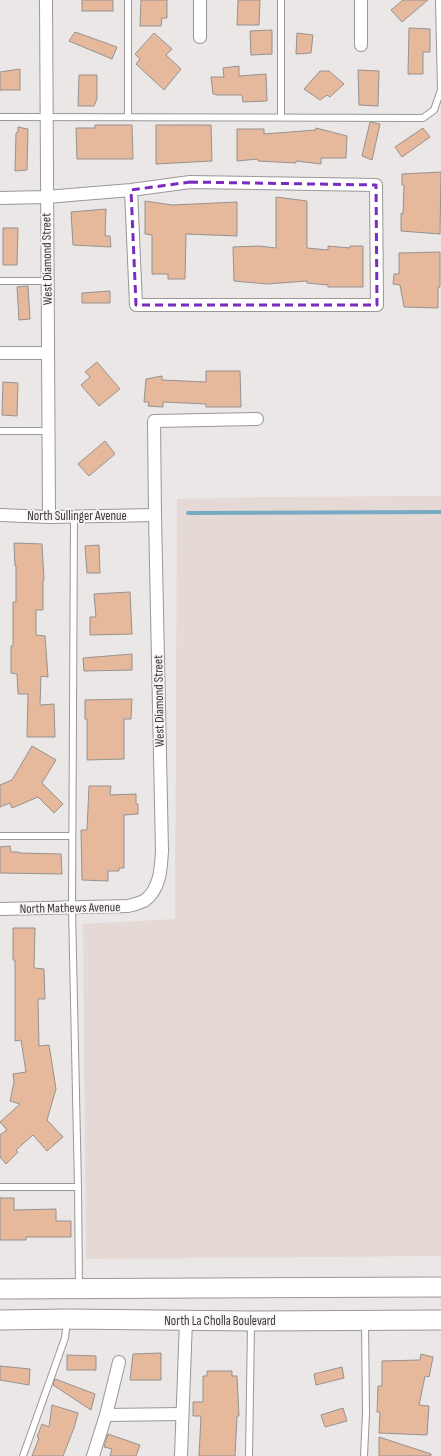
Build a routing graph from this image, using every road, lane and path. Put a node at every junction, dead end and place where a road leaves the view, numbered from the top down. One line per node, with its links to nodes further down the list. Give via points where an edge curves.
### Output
1 (46, 0): 10 (street, West Diamond Street)
2 (128, 0): 11 (lane)
3 (200, 0): 7 (street)
4 (281, 0): 12 (lane)
5 (361, 0): 8 (street)
6 (439, 0): 12 (lane, via 441,90 434,110 423,118)
7 (200, 37)
8 (362, 45)
9 (0, 116): 10 (lane)
10 (46, 116): 11 (lane); 14 (street, West Diamond Street)
11 (128, 117): 12 (lane)
12 (281, 117)
13 (131, 190): 13 (street, via 136,305 378,305 376,185 190,182); 14 (street)
14 (46, 197): 15 (street); 17 (street, West Diamond Street)
15 (0, 198)
16 (0, 281): 17 (lane)
17 (47, 282): 19 (street, West Diamond Street)
18 (0, 353): 19 (street)
19 (48, 353): 22 (street, West Diamond Street)
20 (257, 419): 24 (street, West Diamond Street, via 154,421)
21 (0, 431): 22 (lane)
22 (49, 431): 25 (street, West Diamond Street)
23 (0, 515): 25 (street, North Sullinger Avenue)
24 (155, 515): 26 (street, North Sullinger Avenue); 29 (street, West Diamond Street, via 162,851 161,871)
25 (49, 517): 26 (street, North Sullinger Avenue)
26 (74, 517): 28 (lane)
27 (0, 836): 28 (lane)
28 (72, 836): 30 (lane)
29 (156, 887): 30 (street, North Mathews Avenue, via 144,900 128,906)
30 (72, 908): 31 (street, North Mathews Avenue); 33 (lane)
31 (0, 909)
32 (0, 1187): 33 (lane)
33 (78, 1187): 36 (lane)
34 (441, 1287): 36 (main road)
35 (0, 1289): 36 (main road)
36 (79, 1289)
37 (67, 1319): 38 (main road, North La Cholla Boulevard); 39 (main road, North La Cholla Boulevard); 46 (lane, via 65,1338)
38 (0, 1320)
39 (186, 1320): 41 (main road, North La Cholla Boulevard); 44 (street)
40 (441, 1320): 42 (main road, North La Cholla Boulevard)
41 (251, 1321): 42 (main road, North La Cholla Boulevard); 49 (lane)
42 (365, 1321): 50 (lane)
43 (119, 1362): 45 (street)
44 (182, 1414): 45 (street); 48 (street)
45 (106, 1415): 47 (street)
46 (23, 1456)
47 (93, 1456)
48 (181, 1456)
49 (249, 1456)
50 (364, 1456)

